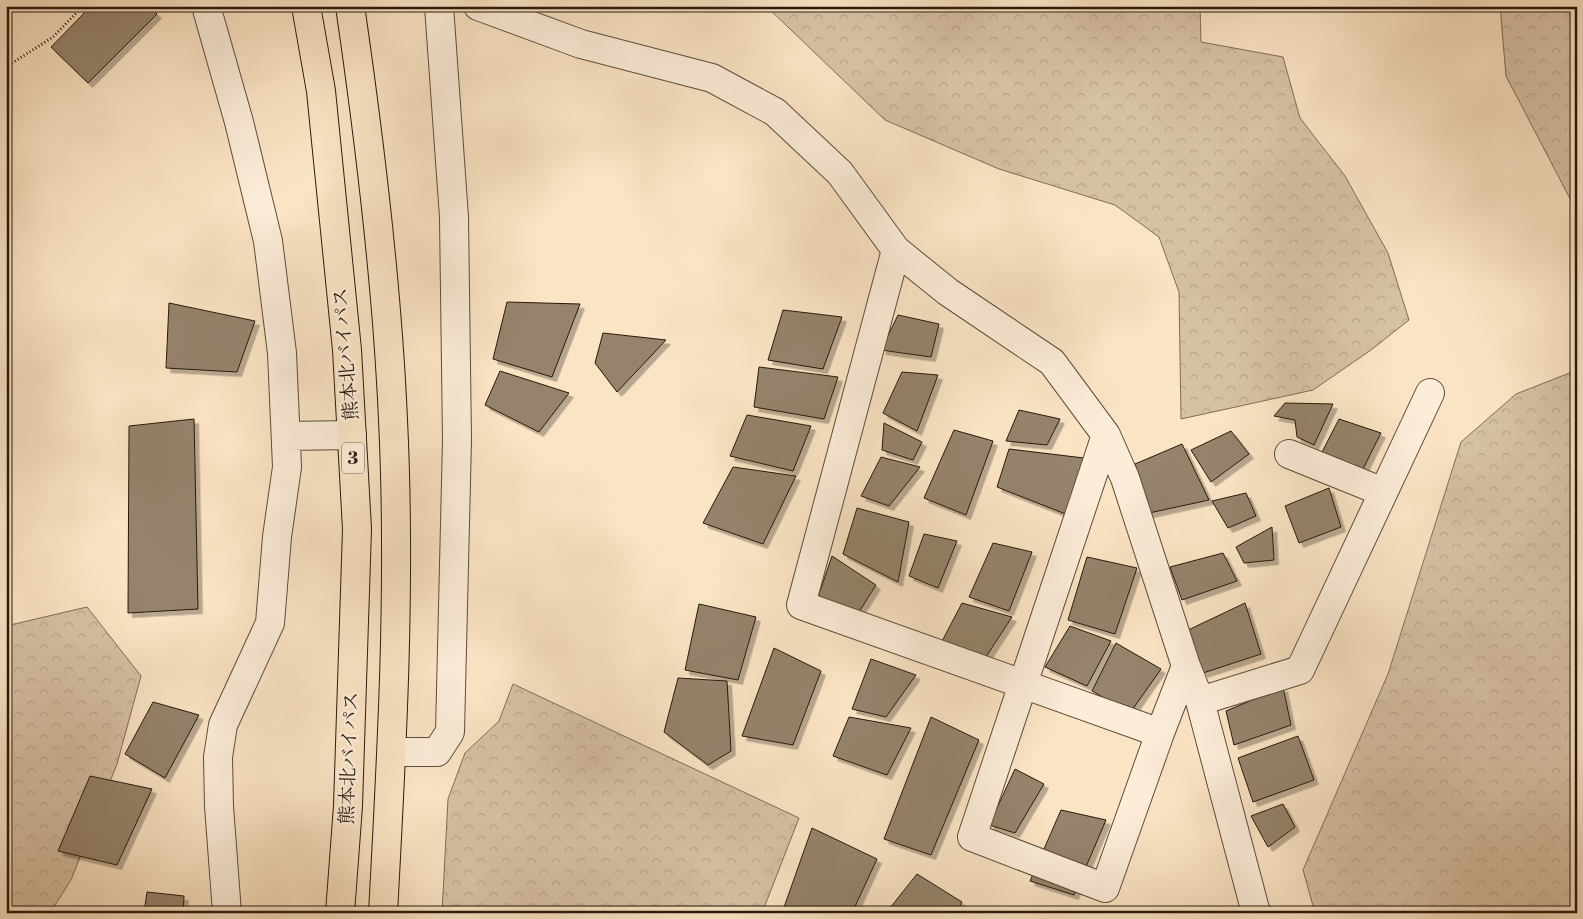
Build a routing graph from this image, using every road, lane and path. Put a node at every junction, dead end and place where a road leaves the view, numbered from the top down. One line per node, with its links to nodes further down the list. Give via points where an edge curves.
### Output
1 (83, 6): 7 (path, via 53,37)
2 (206, 6): 11 (street, via 268,241 282,354)
3 (306, 6): 10 (highway, 熊本北バイパス / 3, via 321,92 347,350)
4 (350, 6): 19 (highway, via 381,250 394,420 396,599)
5 (439, 6): 19 (street, via 454,217 457,440 450,732 437,752)
6 (478, 6): 8 (street, via 581,44 712,78 774,112 840,173)
7 (6, 67)
8 (896, 250): 12 (street, via 948,292 1052,362); 16 (street, via 801,605)
9 (1430, 394): 14 (street)
10 (352, 435): 11 (street); 21 (highway, 熊本北バイパス / 3, via 356,529 348,806)
11 (286, 436): 20 (street, via 287,467 270,623 223,725 218,757 218,806)
12 (1106, 436): 15 (street, via 1125,478); 16 (street)
13 (1289, 454): 14 (street)
14 (1383, 492): 17 (street, via 1300,670)
15 (1186, 666): 17 (street); 18 (street)
16 (1023, 684): 18 (street); 18 (street, via 972,837 1105,888)
17 (1200, 700): 23 (street)
18 (1160, 733)
19 (392, 752): 22 (highway)
20 (227, 913)
21 (340, 913)
22 (383, 913)
23 (1256, 913)

